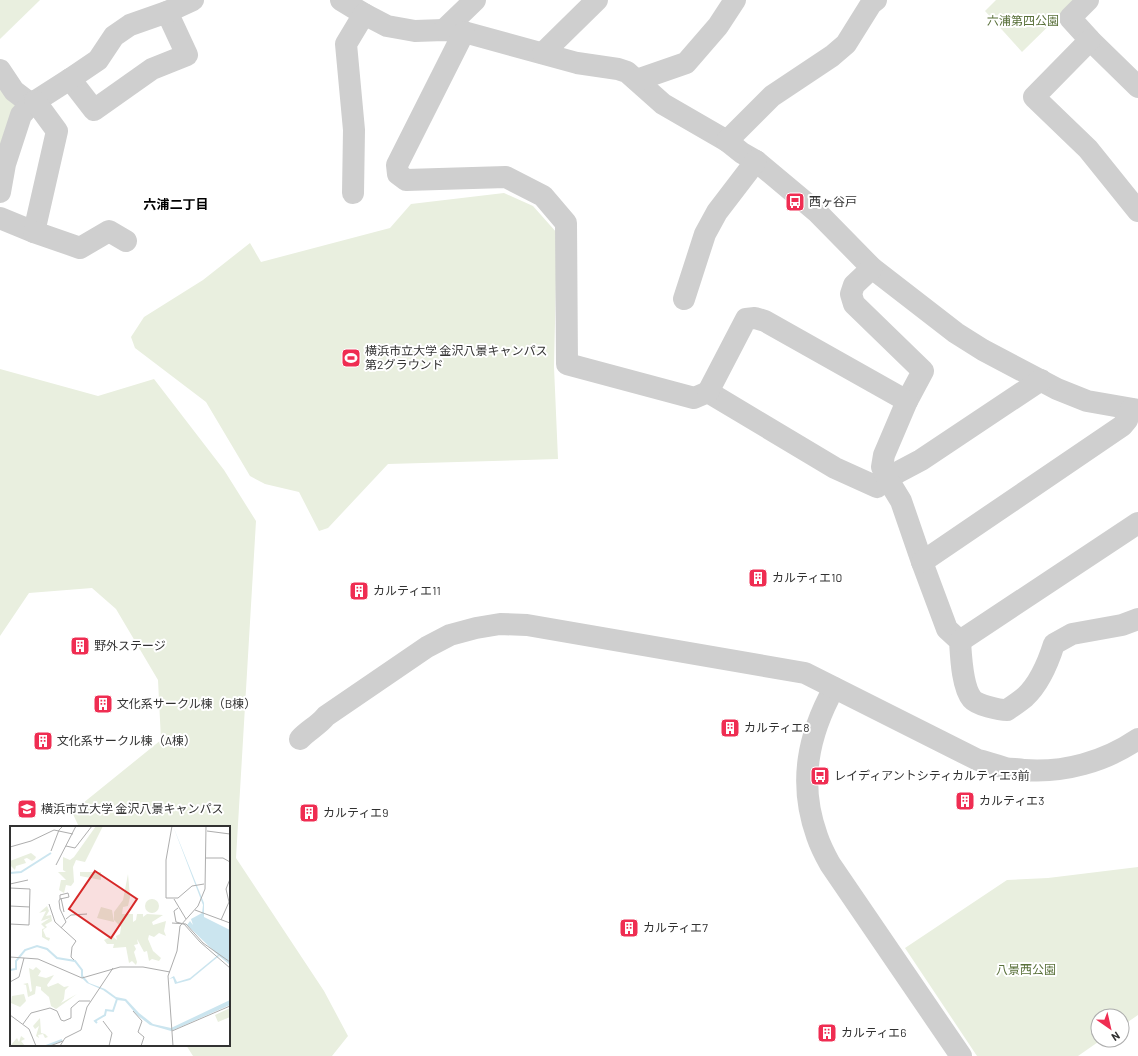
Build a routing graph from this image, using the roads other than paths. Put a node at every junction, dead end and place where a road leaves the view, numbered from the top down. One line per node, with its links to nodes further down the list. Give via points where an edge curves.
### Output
1 (193, 0): 8 (street)
2 (475, 0): 9 (street)
3 (598, 0): 11 (street)
4 (735, 0): 14 (street, via 718,26 686,63)
5 (876, 0): 17 (street, via 846,44 772,96)
6 (1088, 0): 10 (street, via 1070,18)
7 (353, 5): 9 (street, via 387,26 415,31); 20 (street, via 346,44 354,130)
8 (167, 12): 13 (street, via 130,25 114,36 98,60); 13 (street, via 187,55 152,69 94,110)
9 (454, 31): 11 (street); 28 (street, via 397,165 398,174 406,180 506,177 543,196 566,223 567,364 694,398)
10 (1090, 40): 15 (street); 21 (street, via 1034,97 1088,150)
11 (543, 53): 14 (street, via 618,69)
12 (0, 70): 16 (street, via 14,91)
13 (70, 80): 16 (street)
14 (637, 80): 17 (street, via 663,104)
15 (1138, 87)
16 (33, 103): 19 (street, via 21,115 5,164); 23 (street, via 57,131)
17 (727, 141): 18 (street)
18 (756, 161): 25 (street, via 817,212); 26 (street, via 717,212 705,234)
19 (0, 192)
20 (353, 193)
21 (1138, 211)
22 (0, 218): 23 (street)
23 (34, 232): 24 (street, via 80,248 109,231)
24 (126, 241)
25 (872, 268): 27 (street, via 956,333 982,350); 29 (street, via 854,285 851,294 854,304 923,371)
26 (684, 299)
27 (1040, 380): 30 (street, via 1087,401); 31 (street, via 921,460)
28 (708, 392): 29 (street, via 746,318 755,318); 31 (street, via 835,468 877,487)
29 (907, 401): 31 (street, via 884,455 882,467)
30 (1135, 409): 33 (street, via 1122,426)
31 (887, 478): 33 (street, via 901,501)
32 (1138, 523): 35 (street)
33 (922, 562): 35 (street, via 947,629)
34 (1138, 619): 35 (street, via 1122,625 1072,634 1054,644 1039,680 1026,696 1007,710 993,709 973,700 966,687)
35 (960, 641)
36 (834, 688): 37 (street, via 805,673 528,625 500,624 450,635 427,647 326,716 320,724); 38 (street, via 978,760 1006,768 1039,771 1072,768 1100,760); 39 (street, via 816,726 810,747 807,785 812,822 817,837 830,864)
37 (300, 739)
38 (1138, 739)
39 (961, 1056)

